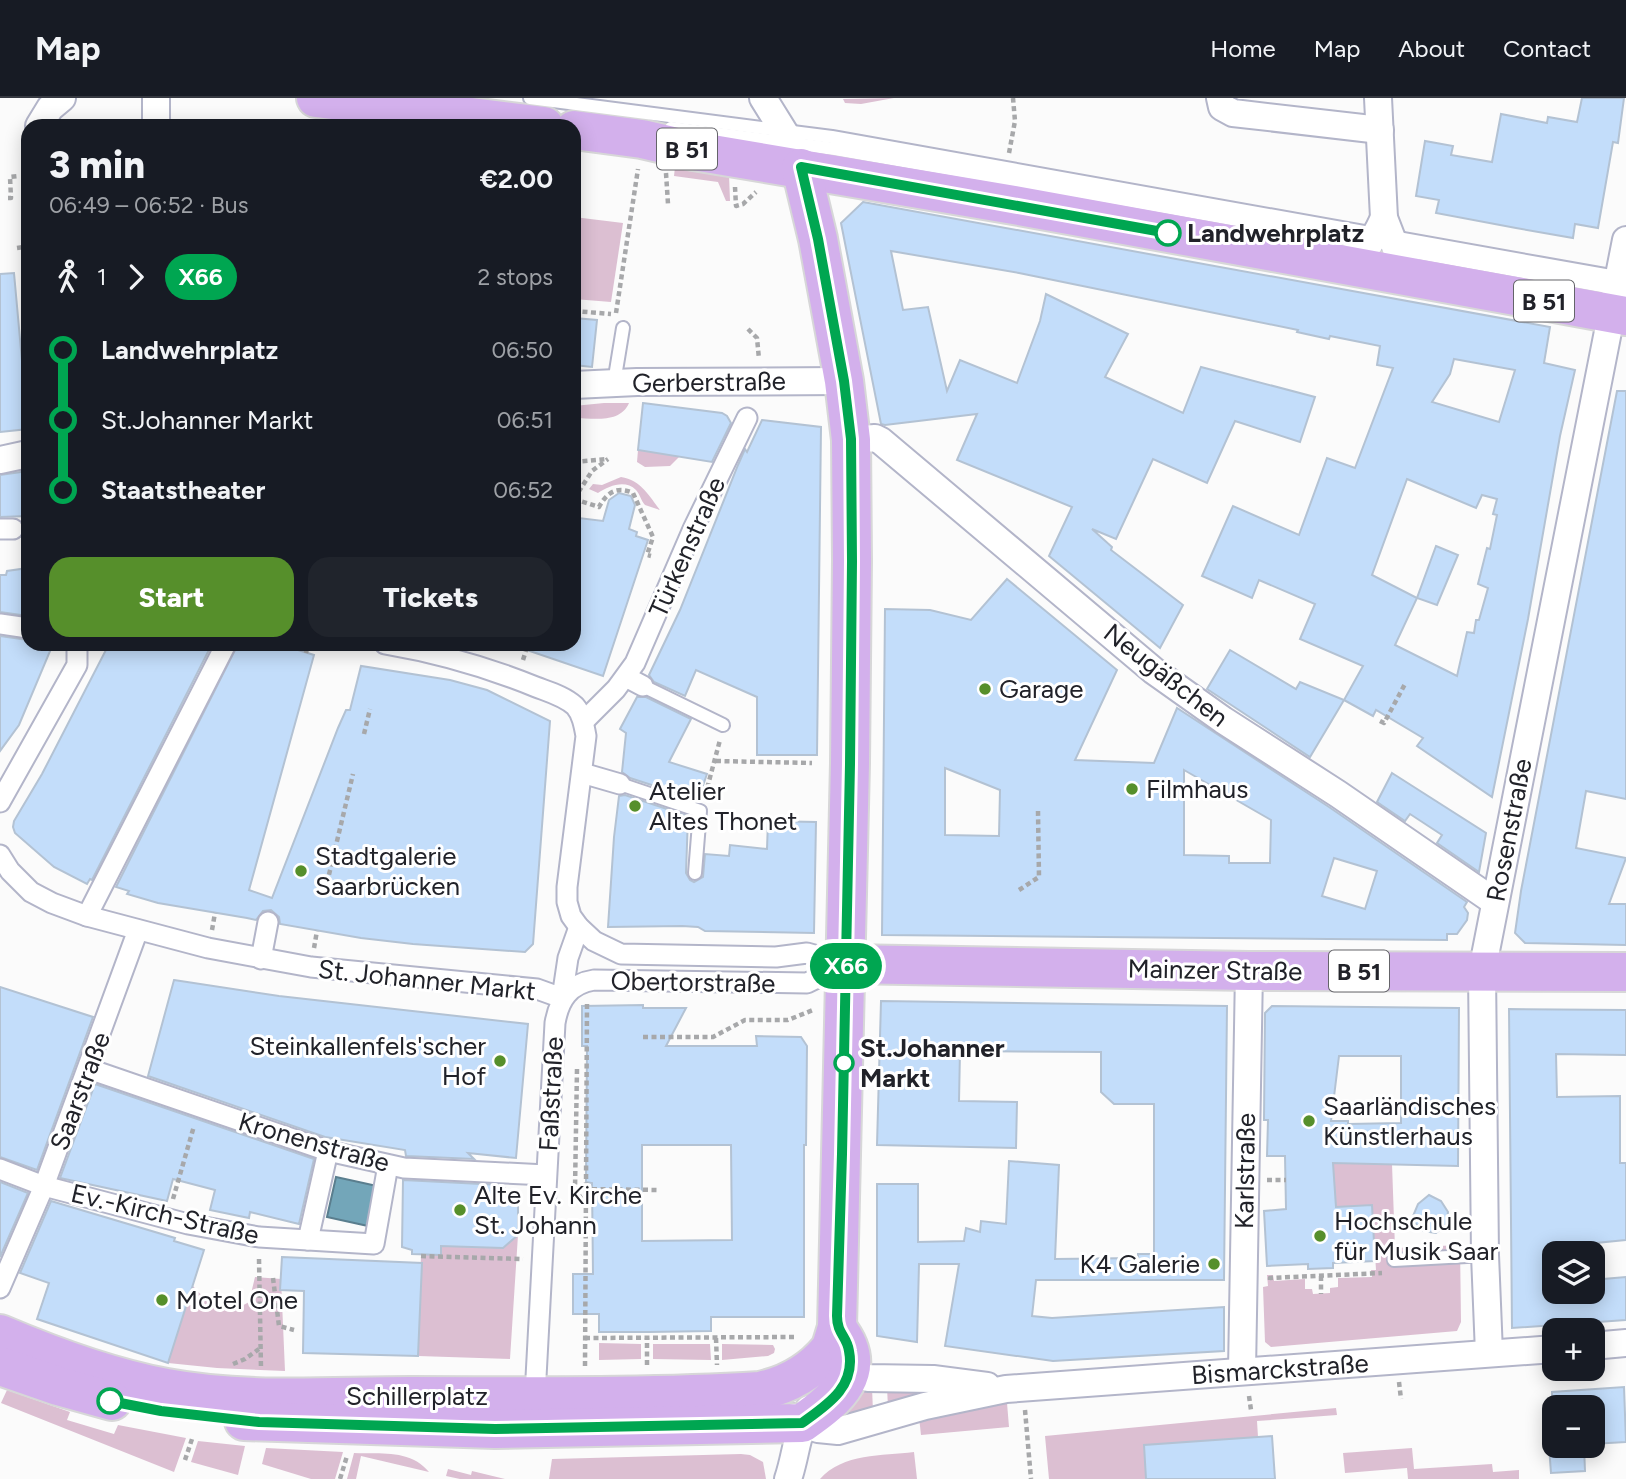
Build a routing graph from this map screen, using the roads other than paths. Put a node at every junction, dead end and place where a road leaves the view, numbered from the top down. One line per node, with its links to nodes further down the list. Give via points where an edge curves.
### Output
1 (62, 98): 8 (street)
2 (156, 98): 9 (street)
3 (316, 98): 7 (main road)
4 (762, 98): 12 (street)
5 (1220, 98): 10 (street, via 1222,107 1233,113)
6 (1378, 98): 10 (street)
7 (533, 111): 12 (lane)
8 (43, 119)
9 (156, 119)
10 (1380, 130): 13 (street)
11 (581, 131): 12 (main road, B 51, via 694,151)
12 (791, 147): 13 (lane); 13 (lane, via 1007,168); 15 (main road, B 51); 19 (main road, via 818,239)
13 (1383, 236): 15 (street, via 1349,259); 16 (street, via 1412,271); 17 (lane)
14 (1626, 240): 17 (street, Rosenstraße)
15 (1323, 261): 16 (main road, B 51)
16 (1441, 282): 17 (main road, B 51, via 1563,304)
17 (1621, 293): 39 (street, Rosenstraße)
18 (623, 328): 20 (lane)
19 (844, 381): 20 (street, Gerberstraße); 23 (main road)
20 (614, 383): 21 (street, Gerberstraße)
21 (581, 385)
22 (747, 418): 31 (street, Türkenstraße, via 635,663)
23 (851, 439): 39 (street, Neugäßchen, via 881,442 1163,678); 45 (main road)
24 (21, 456): 25 (street)
25 (0, 460)
26 (0, 624): 27 (street)
27 (21, 627)
28 (77, 651): 36 (street, via 77,665)
29 (223, 651): 40 (street, via 178,755)
30 (420, 651): 32 (street, via 454,658 564,698)
31 (635, 681): 32 (street, Türkenstraße); 33 (lane)
32 (584, 721): 34 (street)
33 (723, 725)
34 (582, 773): 35 (street); 42 (street, via 567,887 571,916)
35 (620, 785): 38 (lane, via 700,811)
36 (0, 802)
37 (0, 855): 40 (street, St. Johanner Markt, via 31,892)
38 (695, 873)
39 (1495, 902): 47 (street, Rosenstraße)
40 (87, 916): 43 (street, St. Johanner Markt)
41 (268, 922): 44 (street)
42 (579, 927): 45 (street, Obertorstraße, via 594,941 621,954 783,957 807,953); 50 (street, St. Johanner Markt)
43 (138, 930): 44 (street, St. Johanner Markt); 51 (street, Saarstraße)
44 (261, 959): 50 (street, St. Johanner Markt, via 537,989)
45 (846, 964): 46 (main road, Mainzer Straße / B 51); 49 (street, Obertorstraße, via 807,983); 64 (main road)
46 (1249, 971): 47 (main road, Mainzer Straße / B 51); 68 (street, Karlstraße)
47 (1482, 971): 48 (main road, Mainzer Straße / B 51); 58 (street, Rosenstraße)
48 (1626, 972)
49 (594, 980): 50 (street, Faßstraße, via 570,989)
50 (562, 998): 55 (street, Faßstraße, via 555,1023)
51 (89, 1069): 52 (street, Kronenstraße); 56 (street, Saarstraße)
52 (328, 1151): 53 (street, Kronenstraße); 57 (street)
53 (388, 1165): 55 (street, Kronenstraße); 57 (street, Ev.-Kirch-Straße, via 374,1244)
54 (0, 1169): 56 (street, Ev.-Kirch-Straße)
55 (546, 1175): 70 (street, Faßstraße)
56 (44, 1186): 57 (street, Ev.-Kirch-Straße, via 167,1220 259,1237); 60 (street, Saarstraße)
57 (308, 1240)
58 (1485, 1255): 59 (lane); 66 (street, Rosenstraße)
59 (1394, 1260)
60 (0, 1288)
61 (0, 1334): 70 (main road, Schillerplatz, via 109,1374 202,1393)
62 (1626, 1343): 63 (street)
63 (1605, 1345)
64 (830, 1346): 69 (main road, Schillerplatz, via 794,1380); 71 (street, Bismarckstraße, via 868,1378 933,1379); 72 (main road, via 832,1402)
65 (1542, 1350): 66 (street, Bismarckstraße)
66 (1489, 1353): 68 (street, Bismarckstraße)
67 (0, 1366): 72 (main road, Schillerplatz, via 110,1401 259,1422 495,1429)
68 (1242, 1371): 71 (street, Bismarckstraße)
69 (761, 1391): 70 (main road, Schillerplatz); 72 (street)
70 (535, 1396)
71 (1016, 1396): 72 (street, Bismarckstraße, via 936,1403 838,1431)
72 (802, 1423): 73 (street)
73 (788, 1479)

